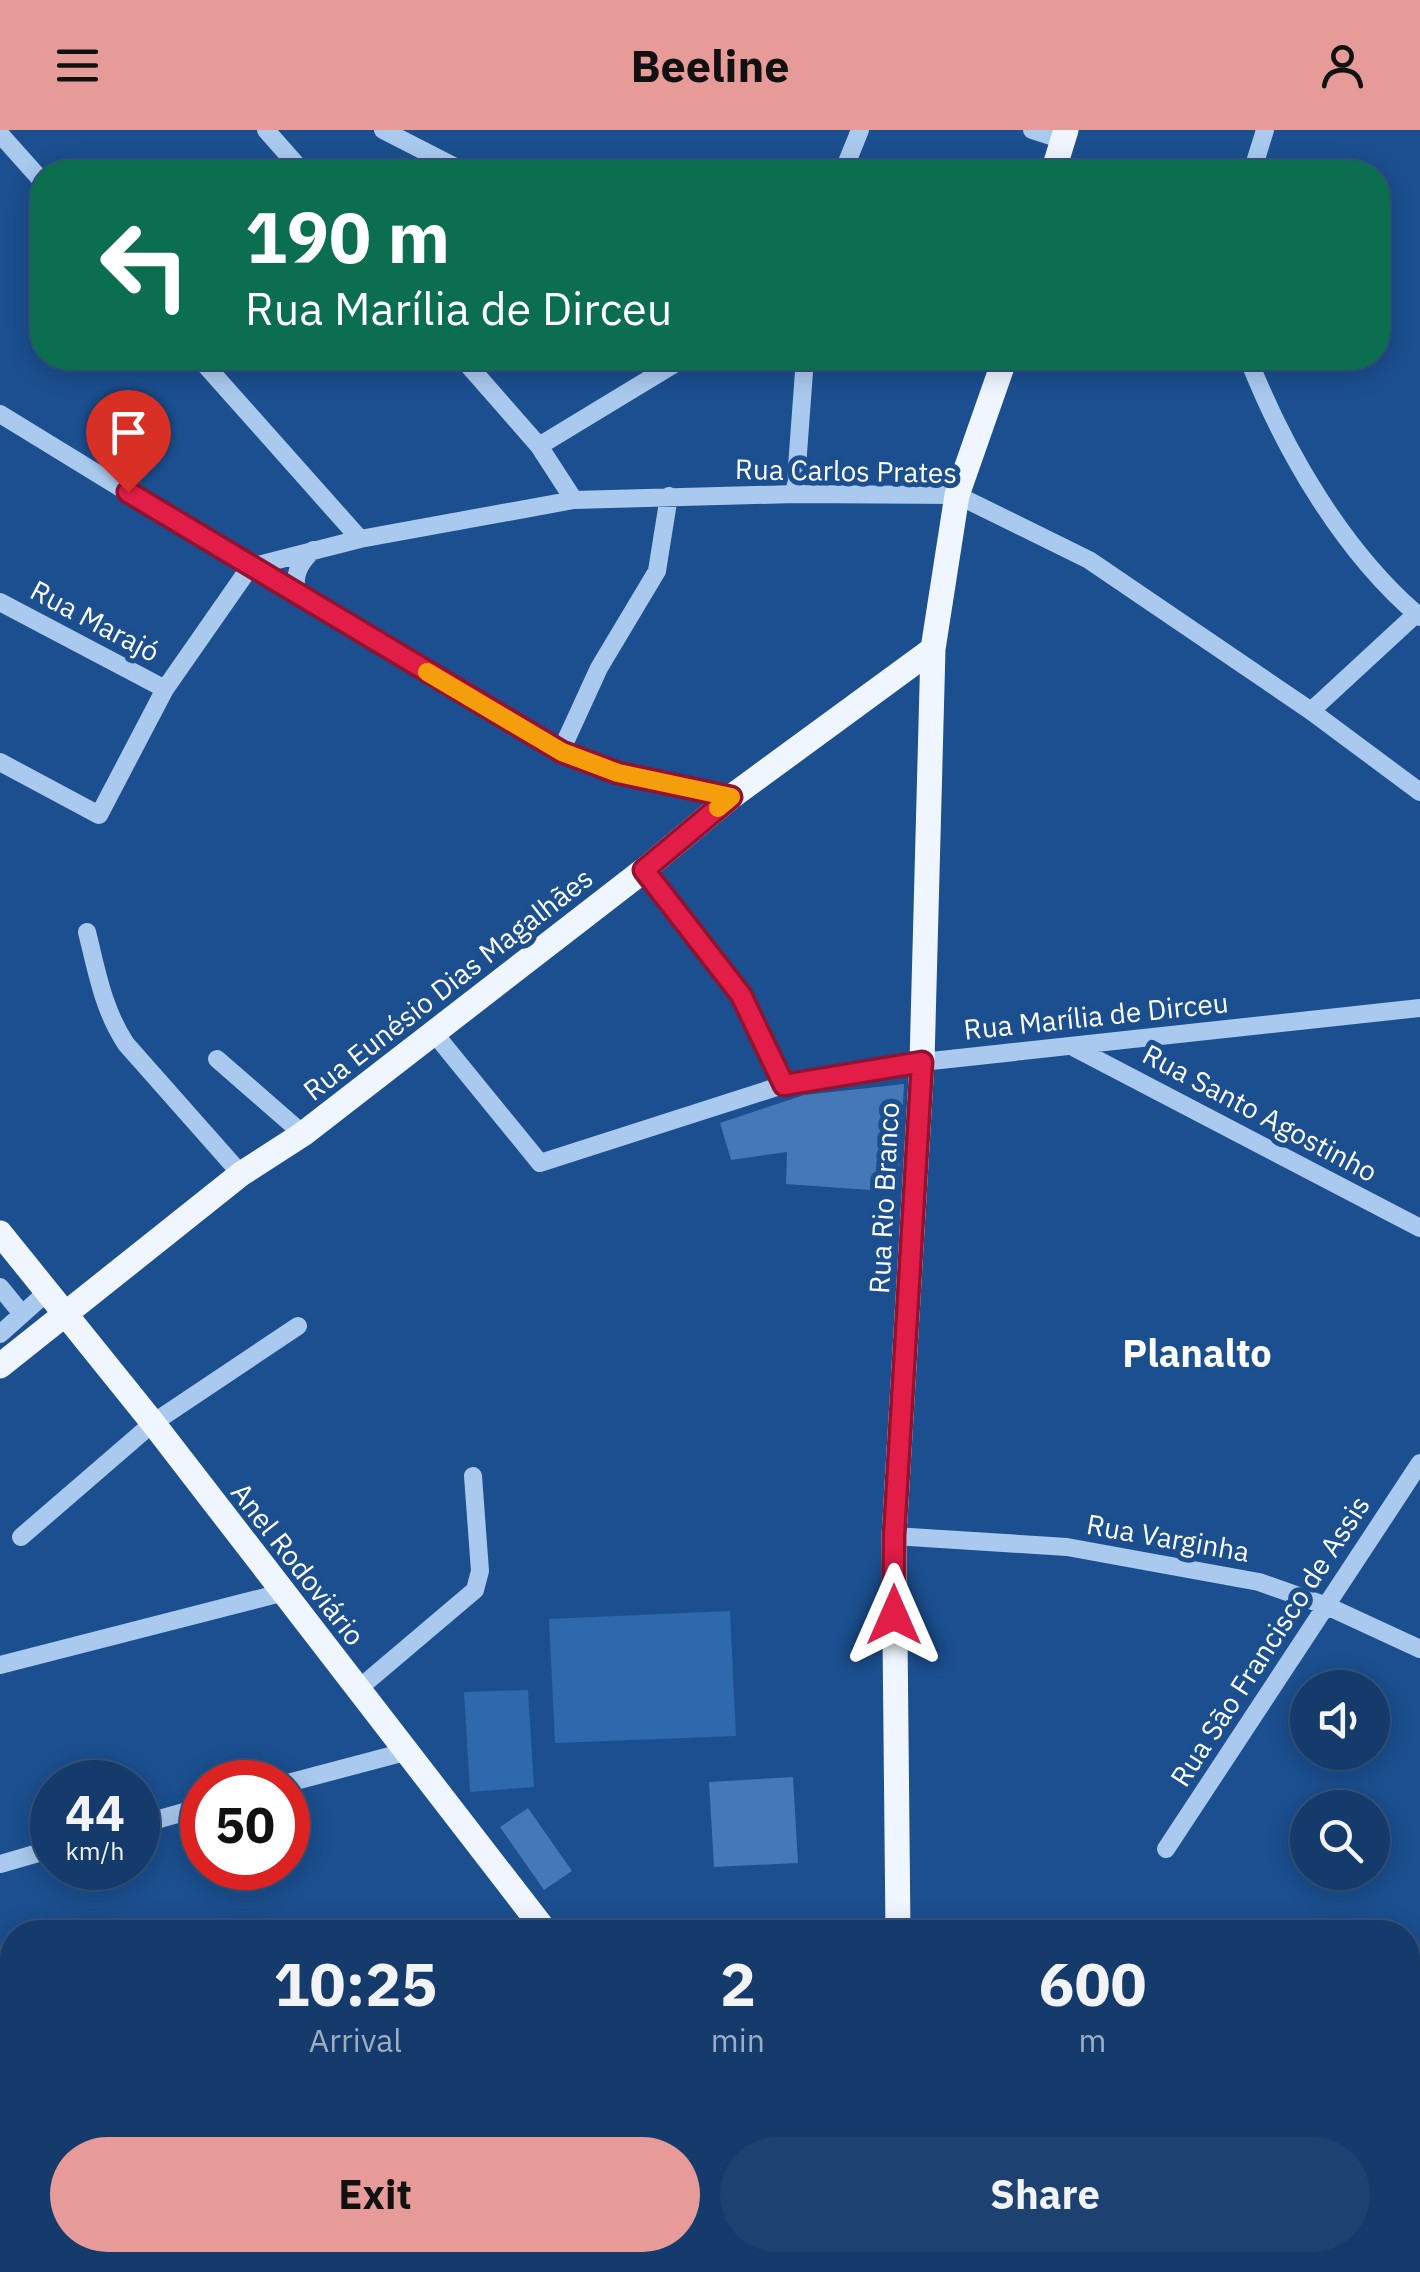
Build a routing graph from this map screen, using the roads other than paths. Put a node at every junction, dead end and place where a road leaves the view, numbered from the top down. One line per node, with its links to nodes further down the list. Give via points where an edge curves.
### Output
1 (266, 130): 8 (street)
2 (383, 130): 9 (street)
3 (860, 130): 10 (street)
4 (1032, 130): 7 (street)
5 (1264, 130): 12 (street)
6 (0, 134): 13 (street)
7 (1064, 135): 11 (main road)
8 (292, 160)
9 (442, 160)
10 (848, 160)
11 (1057, 160)
12 (1255, 160)
13 (30, 168)
14 (210, 370): 26 (street)
15 (472, 370): 21 (street)
16 (664, 370): 21 (street)
17 (804, 370): 22 (street)
18 (1001, 370): 24 (main road, Rua Rio Branco)
19 (1253, 370): 31 (street, via 1294,461 1367,563)
20 (0, 414): 28 (street)
21 (538, 446): 25 (street)
22 (795, 494): 23 (street, Rua Carlos Prates); 24 (street, Rua Carlos Prates)
23 (669, 496): 25 (street, Rua Carlos Prates); 35 (street, via 656,571)
24 (957, 496): 32 (main road, Rua Rio Branco); 34 (street, Rua Carlos Prates, via 1089,560)
25 (574, 500): 26 (street, Rua Carlos Prates)
26 (360, 539): 27 (street, Rua Carlos Prates)
27 (313, 550): 28 (street, Rua Carlos Prates); 29 (street, via 294,580)
28 (250, 567): 29 (street); 33 (street)
29 (298, 596): 35 (street)
30 (0, 602): 33 (street, Rua Marajó)
31 (1418, 616): 34 (street)
32 (934, 649): 38 (main road, Rua Eunésio Dias Magalhães); 45 (main road, Rua Rio Branco)
33 (165, 689): 36 (street, via 99,815)
34 (1311, 711): 37 (street, Rua Carlos Prates)
35 (562, 752): 38 (street, via 618,773)
36 (0, 762)
37 (1420, 792)
38 (731, 797): 39 (main road, Rua Eunésio Dias Magalhães)
39 (644, 870): 42 (main road, Rua Eunésio Dias Magalhães); 46 (street, via 741,995)
40 (87, 932): 48 (street, via 113,1024)
41 (1420, 1008): 43 (street, Rua Marília de Dirceu)
42 (434, 1033): 46 (street, Rua Marília de Dirceu, via 540,1164); 47 (main road, Rua Eunésio Dias Magalhães)
43 (1074, 1048): 45 (street, Rua Marília de Dirceu); 49 (street, Rua Santo Agostinho)
44 (217, 1059): 47 (street)
45 (922, 1062): 46 (street, Rua Marília de Dirceu); 61 (main road, Rua Rio Branco)
46 (784, 1085)
47 (303, 1134): 48 (main road, Rua Eunésio Dias Magalhães)
48 (242, 1174): 53 (main road, Rua Eunésio Dias Magalhães)
49 (1420, 1228)
50 (0, 1233): 52 (main road, Anel Rodoviário)
51 (0, 1287): 54 (street)
52 (46, 1293): 53 (main road, Anel Rodoviário); 54 (street)
53 (64, 1312): 57 (main road, Rua Eunésio Dias Magalhães); 58 (main road, Anel Rodoviário)
54 (22, 1314): 56 (street)
55 (298, 1326): 58 (street)
56 (0, 1334)
57 (0, 1366)
58 (153, 1423): 62 (street); 63 (main road, Anel Rodoviário)
59 (1420, 1463): 64 (street, Rua São Francisco de Assis)
60 (472, 1476): 67 (street, via 480,1571 475,1590)
61 (894, 1536): 64 (street, Rua Varginha, via 1067,1547 1259,1582); 74 (main road, Rua Rio Branco)
62 (21, 1537)
63 (281, 1593): 66 (street); 67 (main road, Anel Rodoviário)
64 (1328, 1606): 65 (street, Rua Varginha); 70 (street, Rua São Francisco de Assis)
65 (1420, 1649)
66 (0, 1665)
67 (358, 1690): 68 (main road, Anel Rodoviário)
68 (405, 1752): 69 (street); 73 (main road, Anel Rodoviário)
69 (310, 1777)
70 (1166, 1849)
71 (30, 1856): 72 (street)
72 (0, 1864)
73 (537, 1920)
74 (898, 1920)

